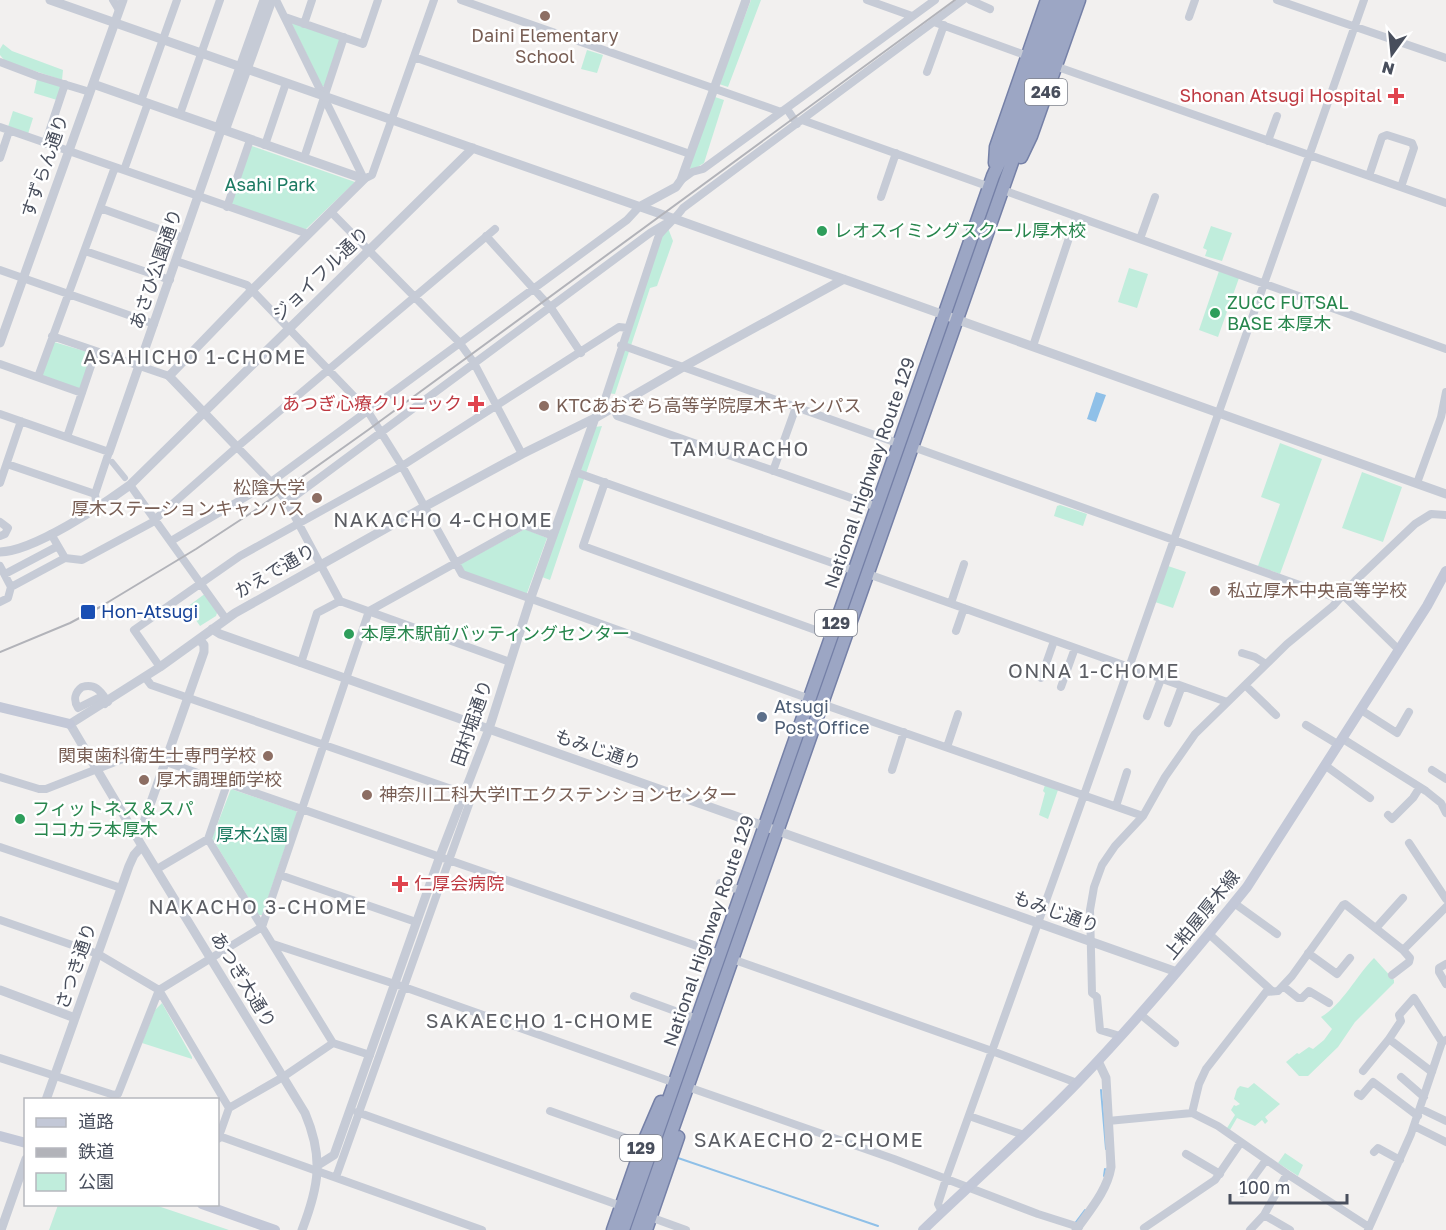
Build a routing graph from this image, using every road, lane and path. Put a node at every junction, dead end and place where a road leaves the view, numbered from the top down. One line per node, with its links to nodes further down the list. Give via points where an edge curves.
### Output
1 (50, 0): 28 (street)
2 (113, 0): 23 (street)
3 (123, 0): 23 (street, すずらん通り)
4 (177, 0): 33 (street)
5 (220, 0): 34 (street)
6 (264, 0): 40 (street)
7 (274, 0): 25 (street); 40 (street)
8 (312, 0): 29 (street)
9 (378, 0): 32 (street, via 363,44)
10 (434, 0): 36 (street)
11 (462, 0): 45 (street)
12 (746, 0): 45 (street)
13 (867, 0): 24 (street)
14 (935, 0): 24 (street)
15 (963, 0): 27 (street)
16 (970, 0): 22 (street)
17 (1047, 0): 35 (highway, 246)
18 (1195, 0): 26 (street, via 1189,7)
19 (1277, 0): 31 (street)
20 (1364, 0): 31 (street)
21 (1068, 1): 39 (highway, 246); 72 (highway, National Highway Route 129 / 129); 73 (highway, National Highway Route 129 / 129)
22 (990, 9)
23 (119, 10): 28 (street, すずらん通り)
24 (912, 16): 48 (street)
25 (285, 17): 29 (street); 46 (street)
26 (1189, 17)
27 (934, 22): 30 (street); 52 (street)
28 (115, 23): 33 (street); 44 (street, すずらん通り)
29 (304, 24): 32 (street)
30 (944, 26): 35 (street); 41 (street)
31 (1354, 27): 37 (street); 64 (street)
32 (344, 37): 46 (street)
33 (163, 40): 34 (street); 47 (street)
34 (202, 53): 40 (street); 49 (street)
35 (1028, 56): 72 (highway, 246, via 996,147)
36 (414, 57): 51 (street); 63 (street)
37 (1446, 58)
38 (0, 62): 43 (street)
39 (1055, 66): 57 (street); 73 (highway, 246, via 1031,136)
40 (244, 68): 42 (street); 54 (street, あさひ公園通り, via 219,126)
41 (931, 68)
42 (286, 83): 46 (street); 59 (street)
43 (65, 84): 44 (street); 58 (street)
44 (92, 88): 47 (street); 61 (street, すずらん通り)
45 (714, 90): 48 (street); 63 (street)
46 (325, 97): 51 (street); 66 (street); 70 (street)
47 (144, 102): 49 (street); 68 (street)
48 (784, 110): 52 (street); 71 (street)
49 (180, 114): 54 (street)
50 (1277, 116): 57 (street)
51 (392, 120): 60 (street); 70 (street, via 372,175)
52 (800, 122): 62 (street); 84 (street, via 683,208)
53 (0, 127): 55 (street)
54 (221, 130): 56 (street); 76 (street, あさひ公園通り)
55 (9, 131): 58 (street); 65 (street)
56 (250, 140): 59 (street); 79 (street)
57 (1268, 141): 64 (street)
58 (45, 144): 61 (street)
59 (265, 145): 66 (street)
60 (473, 148): 80 (street); 90 (street, ジョイフル通り)
61 (68, 150): 67 (street); 94 (street, すずらん通り)
62 (896, 153): 72 (street); 75 (street)
63 (690, 154): 71 (street)
64 (1309, 155): 69 (street); 97 (street)
65 (0, 158)
66 (304, 158): 70 (street)
67 (115, 166): 68 (street); 81 (street)
68 (124, 170): 76 (street)
69 (1369, 176): 74 (street); 74 (street, via 1382,137 1412,143 1414,148)
70 (364, 179): 82 (street)
71 (681, 180): 80 (street)
72 (992, 182): 103 (highway, National Highway Route 129 / 129)
73 (1005, 186): 83 (street); 104 (highway, National Highway Route 129 / 129)
74 (1401, 187): 78 (street)
75 (884, 193)
76 (199, 196): 79 (street); 88 (street, あさひ公園通り)
77 (1155, 197): 89 (street)
78 (1446, 204)
79 (227, 207): 86 (street)
80 (639, 207): 84 (street); 98 (street, via 627,220)
81 (100, 208): 88 (street); 91 (street)
82 (331, 212): 86 (street); 90 (street)
83 (1076, 217): 89 (street); 112 (street)
84 (675, 219): 95 (street); 102 (street, via 650,233); 106 (street, via 659,235)
85 (495, 229): 87 (street)
86 (308, 234): 99 (street)
87 (486, 236): 98 (street); 101 (street)
88 (184, 238): 92 (street, あさひ公園通り)
89 (1140, 239): 97 (street)
90 (369, 250): 101 (street); 107 (street, ジョイフル通り)
91 (84, 251): 96 (street); 100 (street)
92 (176, 261): 96 (street, あさひ公園通り); 99 (street)
93 (0, 270): 94 (street)
94 (23, 278): 100 (street); 109 (street, すずらん通り)
95 (844, 279): 103 (street); 119 (street, かえで通り)
96 (170, 280): 105 (street, あさひ公園通り)
97 (1264, 284): 113 (street); 130 (street)
98 (532, 289): 102 (street); 110 (street)
99 (252, 290): 107 (street); 121 (street)
100 (69, 294): 105 (street); 108 (street)
101 (416, 298): 110 (street); 120 (street)
102 (551, 308): 115 (street); 116 (street)
103 (945, 315): 104 (street); 136 (highway, National Highway Route 129 / 129)
104 (958, 319): 112 (street); 138 (highway, National Highway Route 129 / 129)
105 (154, 324): 118 (street, あさひ公園通り)
106 (628, 328): 111 (street); 115 (street, via 619,327)
107 (289, 329): 120 (street); 129 (street, ジョイフル通り)
108 (52, 336): 114 (street); 122 (street)
109 (0, 341)
110 (459, 342): 116 (street); 128 (street)
111 (621, 345): 119 (street); 132 (street, via 605,399)
112 (1033, 346): 130 (street)
113 (1446, 349)
114 (96, 351): 118 (street); 124 (street)
115 (581, 353): 125 (street)
116 (474, 363): 125 (street); 134 (street)
117 (0, 364): 122 (street)
118 (139, 366): 121 (street); 140 (street, あさひ公園通り)
119 (683, 367): 126 (street, かえで通り); 127 (street)
120 (329, 371): 128 (street); 137 (street)
121 (169, 376): 129 (street)
122 (38, 377): 124 (street)
123 (1446, 392): 149 (street)
124 (82, 393): 135 (street)
125 (496, 406): 139 (street); 142 (street)
126 (612, 407): 132 (street, かえで通り); 143 (street, via 617,416 762,471)
127 (796, 407): 136 (street); 143 (street)
128 (367, 410): 134 (street); 146 (street)
129 (204, 412): 137 (street); 145 (street, ジョイフル通り)
130 (1219, 412): 149 (street); 164 (street)
131 (0, 414): 133 (street)
132 (595, 418): 139 (street, かえで通り); 144 (street, 田村堀通り)
133 (21, 421): 135 (street); 141 (street)
134 (382, 431): 142 (street); 152 (street)
135 (67, 437): 140 (street)
136 (900, 444): 154 (highway, National Highway Route 129 / 129)
137 (237, 447): 146 (street); 157 (street)
138 (913, 447): 164 (street); 175 (highway, National Highway Route 129 / 129)
139 (522, 454): 153 (street, かえで通り)
140 (111, 457): 145 (street); 150 (street)
141 (7, 464): 148 (street); 150 (street)
142 (402, 466): 153 (street); 159 (street)
143 (773, 471): 154 (street)
144 (575, 472): 147 (street); 162 (street, 田村堀通り)
145 (127, 481): 155 (street, ジョイフル通り); 157 (street)
146 (271, 482): 152 (street); 163 (street)
147 (604, 482): 172 (street); 188 (street, via 583,546)
148 (0, 483)
149 (1417, 483): 151 (street)
150 (95, 494): 155 (street)
151 (1446, 494)
152 (287, 502): 159 (street)
153 (424, 507): 168 (street); 169 (street, かえで通り)
154 (877, 507): 172 (highway, National Highway Route 129 / 129)
155 (97, 508): 160 (street, ジョイフル通り)
156 (1446, 515): 178 (street, via 1431,514 1415,524)
157 (155, 519): 163 (street); 167 (street, via 82,560)
158 (0, 522): 161 (street, via 8,528)
159 (299, 523): 169 (street); 176 (street, via 240,556)
160 (51, 534): 165 (street); 166 (street, ジョイフル通り, via 24,548)
161 (0, 536)
162 (553, 536): 168 (street, via 524,525); 179 (street, 田村堀通り)
163 (171, 540): 176 (street)
164 (1173, 540): 178 (street); 198 (street)
165 (58, 546): 167 (street); 174 (street)
166 (0, 552)
167 (65, 558): 177 (street)
168 (454, 563): 179 (street, via 462,574); 184 (street)
169 (321, 564): 180 (street); 185 (street, かえで通り)
170 (964, 564): 182 (street)
171 (0, 566): 174 (street)
172 (855, 571): 188 (highway, National Highway Route 129 / 129)
173 (1446, 571): 192 (main road, 上粕屋厚木線)
174 (4, 574): 177 (street)
175 (868, 574): 182 (street); 209 (highway, National Highway Route 129 / 129)
176 (202, 584): 185 (street); 197 (street, via 134,630)
177 (11, 586): 181 (street, via 8,598)
178 (1341, 597): 192 (street); 196 (street)
179 (530, 600): 194 (street, 田村堀通り); 207 (street)
180 (340, 601): 184 (street); 195 (street, via 317,614)
181 (0, 602)
182 (951, 603): 183 (street)
183 (964, 608): 187 (street); 190 (street)
184 (369, 611): 194 (street); 201 (street)
185 (226, 619): 186 (street, かえで通り)
186 (212, 629): 189 (street, かえで通り); 195 (street, もみじ通り)
187 (956, 632)
188 (832, 636): 207 (highway, National Highway Route 129 / 129)
189 (199, 639): 197 (street, かえで通り); 206 (street, via 204,652)
190 (1054, 640): 191 (street); 200 (street)
191 (1075, 648): 198 (street); 205 (street)
192 (1399, 650): 211 (main road, 上粕屋厚木線)
193 (1242, 653): 196 (street)
194 (510, 662): 219 (street, 田村堀通り)
195 (301, 663): 201 (street, もみじ通り)
196 (1266, 664): 203 (street)
197 (160, 667): 199 (street, かえで通り)
198 (1129, 667): 202 (street); 235 (street)
199 (145, 677): 206 (street, via 151,685); 217 (street, かえで通り)
200 (1041, 678)
201 (347, 679): 219 (street, もみじ通り); 222 (street)
202 (1161, 679): 204 (street); 215 (street)
203 (1245, 685): 208 (street); 214 (street)
204 (1182, 686): 208 (street); 216 (street)
205 (1061, 687)
206 (189, 698): 222 (street); 224 (street)
207 (810, 699): 243 (highway, National Highway Route 129 / 129)
208 (1227, 702): 241 (street, via 1178,757)
209 (822, 704): 220 (street); 244 (highway, National Highway Route 129 / 129)
210 (0, 707): 217 (main road)
211 (1361, 710): 212 (street, via 1400,734); 221 (main road, 上粕屋厚木線)
212 (1409, 712)
213 (958, 714): 223 (street)
214 (1276, 715)
215 (1147, 716)
216 (1168, 723)
217 (70, 724): 226 (street, あつぎ大通り)
218 (1310, 727): 221 (street)
219 (489, 729): 234 (street, 田村堀通り); 243 (street, もみじ通り)
220 (904, 732): 223 (street); 227 (street)
221 (1341, 742): 225 (main road, 上粕屋厚木線); 233 (street)
222 (324, 745): 234 (street); 239 (street)
223 (947, 747): 235 (street)
224 (166, 762): 226 (street, via 143,754); 232 (street); 245 (street, via 144,822)
225 (1326, 766): 236 (street); 258 (main road, 上粕屋厚木線)
226 (95, 769): 230 (street, via 46,789); 245 (street, あつぎ大通り)
227 (892, 770)
228 (1431, 770): 231 (street)
229 (1127, 772): 238 (street)
230 (0, 777)
231 (1446, 779)
232 (227, 784): 239 (street); 246 (street)
233 (1420, 787): 237 (street); 242 (street)
234 (467, 794): 250 (street, 田村堀通り)
235 (1084, 795): 238 (street); 262 (street)
236 (1370, 798)
237 (1443, 800): 240 (street)
238 (1116, 806): 241 (street)
239 (302, 809): 250 (street); 252 (street)
240 (1446, 813)
241 (1143, 816): 267 (street, via 1102,865 1090,910)
242 (1392, 820)
243 (765, 826): 244 (street, もみじ通り); 255 (highway, National Highway Route 129 / 129)
244 (778, 831): 262 (street, もみじ通り); 274 (highway, National Highway Route 129 / 129)
245 (135, 835): 247 (street, あつぎ大通り)
246 (208, 839): 251 (street); 263 (street)
247 (142, 846): 251 (street, あつぎ大通り); 254 (street, さつき通り, via 131,860)
248 (0, 847): 254 (street)
249 (1409, 847): 257 (street)
250 (444, 858): 261 (street, 田村堀通り); 272 (street); 280 (street)
251 (156, 869): 273 (street, あつぎ大通り)
252 (280, 875): 261 (street); 263 (street)
253 (720, 883): 255 (street)
254 (121, 888): 271 (street, さつき通り)
255 (742, 891): 272 (highway, National Highway Route 129 / 129)
256 (1403, 898): 264 (street)
257 (1446, 898)
258 (1234, 903): 265 (main road, 上粕屋厚木線); 266 (street, via 1276,933)
259 (1446, 907): 269 (street)
260 (0, 920): 271 (street)
261 (416, 922): 280 (street, 田村堀通り)
262 (1037, 923): 267 (street, もみじ通り); 295 (street)
263 (262, 927): 268 (street); 273 (street)
264 (1376, 928): 269 (street); 270 (street, via 1345,904)
265 (1209, 934): 277 (main road, 上粕屋厚木線); 284 (street)
266 (1270, 940)
267 (1090, 942): 277 (street, もみじ通り); 290 (street, via 1092,993 1097,997 1100,1030)
268 (273, 944): 280 (street); 293 (street)
269 (1403, 950): 278 (street, via 1409,962)
270 (1308, 953): 275 (street, via 1335,976); 281 (street)
271 (98, 954): 283 (street); 288 (street, さつき通り)
272 (720, 954): 289 (highway, National Highway Route 129 / 129)
273 (211, 959): 283 (street); 302 (street, あつぎ大通り)
274 (732, 959): 295 (street); 306 (highway, National Highway Route 129 / 129)
275 (1349, 962)
276 (1446, 964): 279 (street, via 1438,972)
277 (1177, 972): 287 (main road, 上粕屋厚木線)
278 (1392, 975)
279 (1446, 984)
280 (399, 986): 296 (street, 田村堀通り); 304 (street); 312 (street)
281 (1283, 986): 284 (street); 286 (street, via 1298,998 1311,988)
282 (0, 990): 288 (street)
283 (159, 990): 301 (street, via 118,1094); 310 (street)
284 (1272, 991): 314 (street, via 1266,992 1206,1069)
285 (634, 996): 289 (street)
286 (1329, 1003)
287 (1140, 1014): 290 (main road, 上粕屋厚木線); 294 (street)
288 (75, 1018): 301 (street, さつき通り)
289 (697, 1019): 304 (highway, National Highway Route 129 / 129)
290 (1120, 1036): 298 (main road, 上粕屋厚木線)
291 (1389, 1039): 292 (street, via 1401,1021 1399,1015 1414,998); 299 (street); 300 (street)
292 (1444, 1041): 300 (street)
293 (333, 1043): 296 (street); 302 (street)
294 (1174, 1043)
295 (992, 1051): 305 (street); 315 (street)
296 (370, 1055): 312 (street, 田村堀通り)
297 (0, 1058): 301 (street)
298 (1098, 1061): 305 (main road, 上粕屋厚木線); 316 (street, via 1106,1078)
299 (1363, 1071)
300 (1432, 1072): 308 (street)
301 (55, 1075): 309 (street, さつき通り)
302 (283, 1077): 310 (street); 332 (street, あつぎ大通り, via 310,1126)
303 (1401, 1077): 308 (street)
304 (675, 1078): 326 (highway, 129, via 662,1099)
305 (1077, 1083): 320 (main road, 上粕屋厚木線)
306 (689, 1088): 326 (highway, National Highway Route 129 / 129); 336 (street); 343 (highway, 129)
307 (1358, 1094): 313 (street, via 1373,1082)
308 (1424, 1097): 313 (street)
309 (47, 1098)
310 (229, 1108): 319 (street)
311 (550, 1111): 326 (street)
312 (355, 1112): 332 (street, 田村堀通り, via 334,1155); 335 (street); 340 (street)
313 (1419, 1112): 317 (street); 318 (street)
314 (1192, 1113): 316 (street); 324 (street)
315 (969, 1116): 320 (street); 336 (street)
316 (1108, 1121): 345 (street, via 1109,1179)
317 (1446, 1121)
318 (1414, 1126): 325 (street); 330 (street)
319 (219, 1135)
320 (1024, 1135): 337 (main road, 上粕屋厚木線)
321 (0, 1136): 323 (main road)
322 (219, 1138): 332 (street)
323 (24, 1142)
324 (1241, 1142): 329 (street); 333 (street)
325 (1446, 1142)
326 (653, 1147): 340 (highway, 129); 352 (highway, National Highway Route 129 / 129); 353 (highway, National Highway Route 129 / 129)
327 (1374, 1152): 330 (street, via 1378,1148)
328 (1186, 1154): 333 (street)
329 (1266, 1160): 334 (street); 338 (street)
330 (1400, 1160): 346 (street)
331 (24, 1165): 347 (street)
332 (318, 1168): 335 (street); 349 (street)
333 (1220, 1174): 344 (street)
334 (1287, 1174): 342 (street); 346 (street)
335 (336, 1177): 350 (street)
336 (946, 1179): 337 (street); 341 (street, via 938,1204)
337 (968, 1187): 341 (main road, 上粕屋厚木線); 345 (street)
338 (1242, 1193)
339 (208, 1206): 348 (main road)
340 (621, 1206): 351 (highway, 129)
341 (942, 1212): 356 (main road, 上粕屋厚木線)
342 (1264, 1215): 357 (street); 358 (street)
343 (650, 1217): 354 (highway, 129); 355 (street)
344 (1146, 1224)
345 (1077, 1228)
346 (1368, 1229)
347 (1, 1230)
348 (275, 1230)
349 (302, 1230)
350 (482, 1230)
351 (613, 1230)
352 (624, 1230)
353 (637, 1230)
354 (646, 1230)
355 (686, 1230)
356 (923, 1230)
357 (1250, 1230)
358 (1290, 1230)

